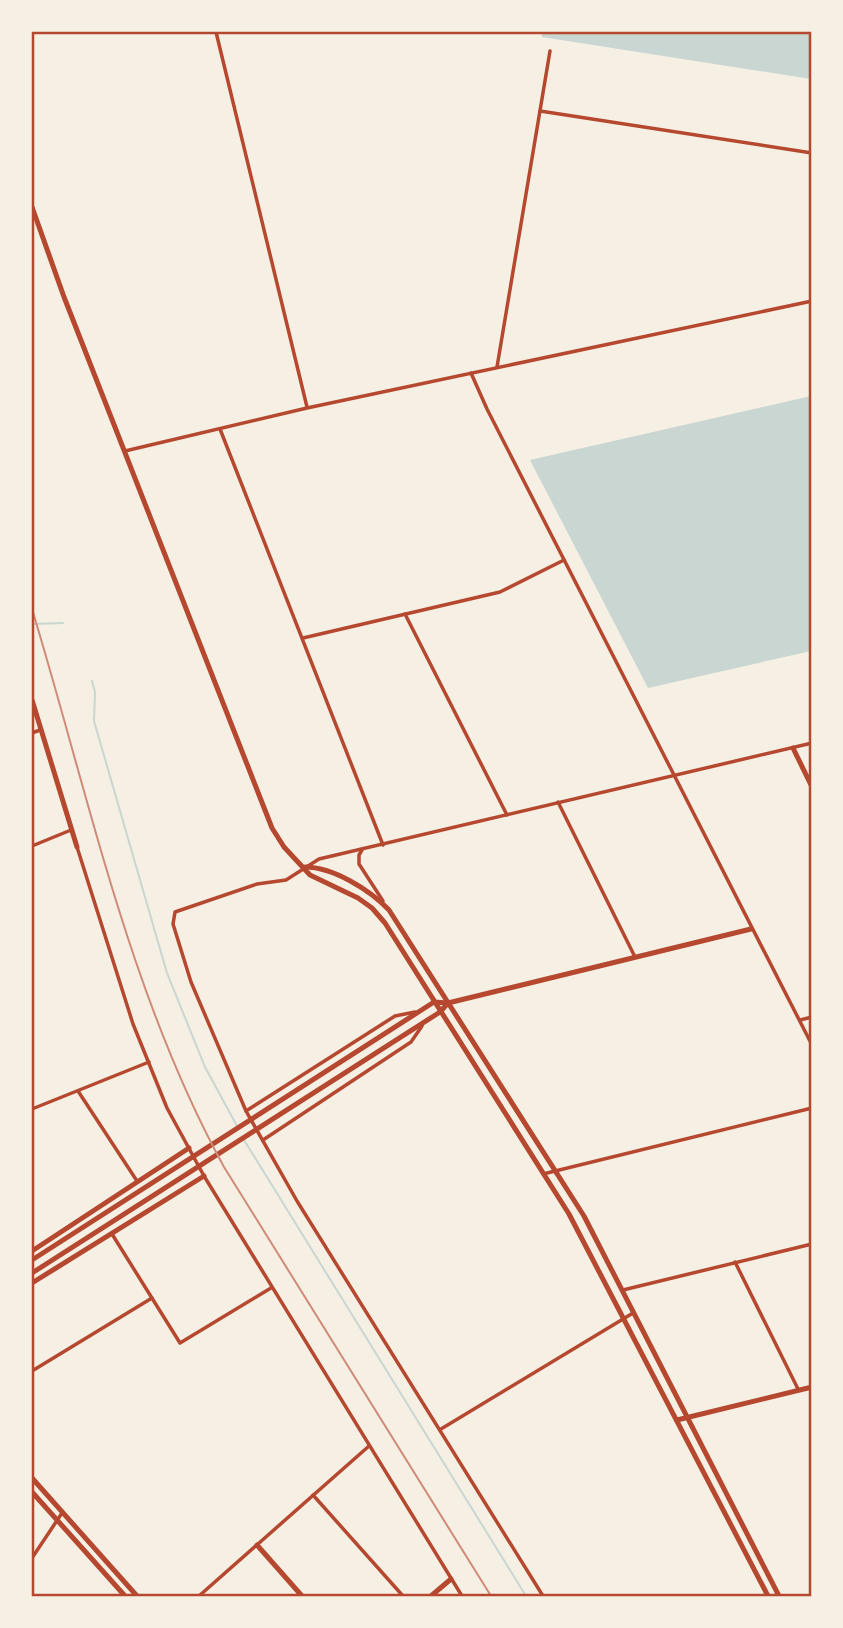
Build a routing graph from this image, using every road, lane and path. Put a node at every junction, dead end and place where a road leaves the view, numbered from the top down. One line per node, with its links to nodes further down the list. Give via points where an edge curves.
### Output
1 (216, 32): 9 (street)
2 (550, 51): 3 (street)
3 (540, 111): 4 (street); 7 (street)
4 (811, 153)
5 (32, 207): 11 (street)
6 (811, 301): 7 (street)
7 (497, 368): 8 (street)
8 (471, 373): 9 (street); 12 (street)
9 (307, 408): 10 (street)
10 (220, 429): 11 (street); 14 (street)
11 (125, 451): 29 (street, via 272,828)
12 (564, 560): 13 (street, via 500,592); 20 (street)
13 (405, 614): 14 (street); 23 (street)
14 (302, 638): 25 (street)
15 (32, 700): 16 (street)
16 (40, 730): 17 (street); 24 (street)
17 (32, 733)
18 (811, 743): 19 (street)
19 (793, 748): 20 (street); 21 (street)
20 (674, 776): 22 (street); 31 (street)
21 (811, 787)
22 (558, 802): 23 (street); 32 (street)
23 (507, 815): 25 (street)
24 (71, 830): 26 (street); 27 (street)
25 (383, 845): 28 (street)
26 (32, 846)
27 (78, 847): 41 (street)
28 (363, 849): 29 (street); 30 (street, via 359,864)
29 (305, 867): 30 (street, via 356,884); 33 (street, via 323,883 372,908); 45 (street, via 286,880 257,884 175,912 173,924 191,982)
30 (384, 905): 34 (street)
31 (751, 929): 32 (street); 39 (street)
32 (636, 958): 34 (street)
33 (434, 1002): 34 (street); 35 (street); 36 (street)
34 (447, 1003): 36 (street); 48 (street)
35 (421, 1011): 45 (street, via 395,1016); 55 (street)
36 (440, 1012): 38 (street); 49 (street)
37 (811, 1017): 39 (street)
38 (426, 1020): 46 (street, via 411,1042); 57 (street)
39 (799, 1020): 40 (street)
40 (811, 1045)
41 (149, 1062): 42 (street); 47 (street)
42 (78, 1091): 44 (street); 51 (street)
43 (811, 1108): 48 (street)
44 (32, 1109)
45 (246, 1111): 46 (street)
46 (263, 1140): 69 (street)
47 (189, 1148): 50 (street); 51 (street)
48 (555, 1171): 49 (street); 60 (street)
49 (543, 1174): 63 (street)
50 (204, 1176): 52 (street); 59 (street)
51 (137, 1181): 54 (street)
52 (111, 1233): 58 (street); 61 (street)
53 (811, 1244): 56 (street)
54 (32, 1251)
55 (32, 1260)
56 (735, 1262): 60 (street); 66 (street)
57 (32, 1273)
58 (32, 1283)
59 (271, 1288): 61 (street, via 180,1343); 70 (street)
60 (622, 1290): 62 (street)
61 (152, 1297): 64 (street)
62 (633, 1313): 63 (street); 67 (street)
63 (623, 1317): 68 (street); 69 (street)
64 (32, 1371)
65 (811, 1387): 66 (street)
66 (798, 1390): 67 (street)
67 (687, 1417): 68 (street); 88 (street)
68 (677, 1420): 87 (street)
69 (441, 1429): 86 (street)
70 (369, 1446): 73 (street); 78 (street)
71 (32, 1478): 74 (street)
72 (32, 1492): 75 (street)
73 (313, 1495): 76 (street); 83 (street)
74 (62, 1513): 75 (street); 80 (street)
75 (57, 1520): 77 (street); 79 (street)
76 (257, 1545): 81 (street); 82 (street)
77 (32, 1558)
78 (451, 1579): 84 (street); 85 (street)
79 (125, 1597)
80 (137, 1597)
81 (200, 1597)
82 (302, 1597)
83 (403, 1597)
84 (431, 1597)
85 (462, 1597)
86 (543, 1597)
87 (768, 1597)
88 (779, 1597)

